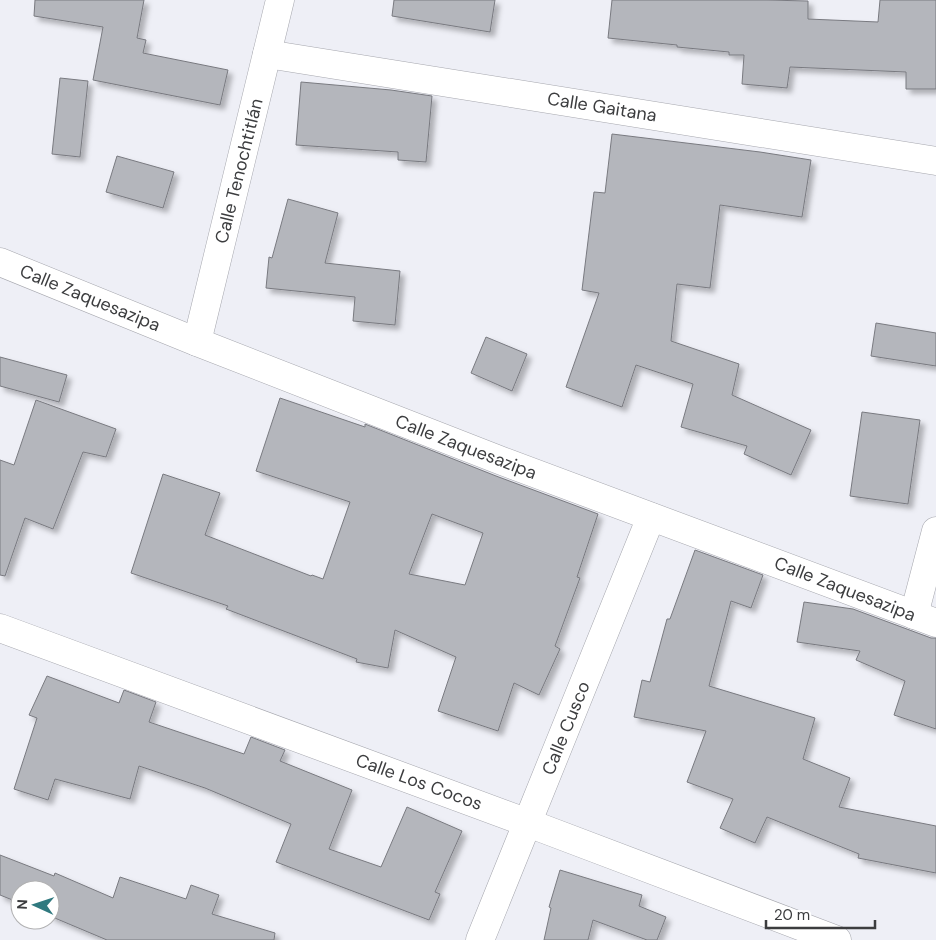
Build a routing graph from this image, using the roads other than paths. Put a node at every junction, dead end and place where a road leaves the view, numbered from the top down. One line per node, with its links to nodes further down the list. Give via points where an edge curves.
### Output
1 (280, 0): 2 (street, Calle Tenochtitlán)
2 (268, 54): 3 (street, Calle Gaitana); 5 (street, Calle Tenochtitlán)
3 (936, 161)
4 (0, 262): 5 (street, Calle Zaquesazipa)
5 (197, 342): 6 (street, Calle Zaquesazipa)
6 (651, 517): 8 (street, Calle Zaquesazipa); 10 (street, Calle Cusco)
7 (936, 531): 8 (street)
8 (925, 619)
9 (0, 628): 10 (street, Calle Los Cocos)
10 (528, 822): 11 (street, Calle Cusco); 12 (street, Calle Los Cocos)
11 (480, 940)
12 (837, 940)

